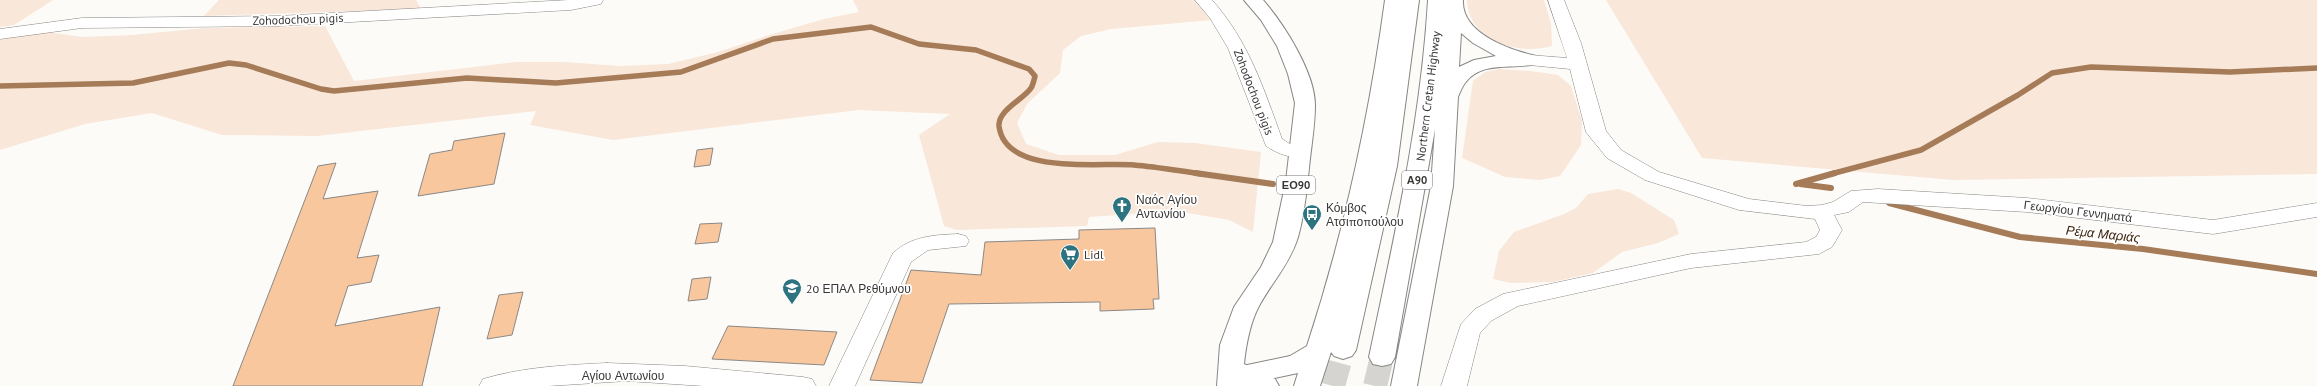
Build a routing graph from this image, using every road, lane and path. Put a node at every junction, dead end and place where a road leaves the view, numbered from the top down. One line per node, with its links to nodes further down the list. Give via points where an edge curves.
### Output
1 (595, 0): 8 (street, Zohodochou pigis, via 571,5 278,21 82,23)
2 (1203, 0): 12 (street, Zohodochou pigis, via 1223,23 1239,52 1273,142 1284,149)
3 (1253, 0): 12 (main road, ΕΟ90, via 1268,17 1286,46 1298,74 1306,103)
4 (1394, 0): 16 (main road, via 1384,80)
5 (1410, 0): 16 (main road, Α90, via 1386,166)
6 (1556, 0): 10 (street, via 1572,42)
7 (1448, 2): 9 (main road, via 1468,31 1484,43); 11 (main road); 17 (main road, Northern Cretan Highway / Α90, via 1433,56 1419,173)
8 (0, 34)
9 (1529, 60): 10 (street); 11 (main road, via 1489,62 1464,71 1453,82)
10 (1577, 64): 13 (street, via 1596,132 1614,154 1652,176 1747,205 1807,213)
11 (1449, 96): 24 (main road, via 1442,186)
12 (1300, 152): 18 (main road, ΕΟ90, via 1285,242 1271,271 1246,307 1233,344)
13 (1832, 209): 14 (street, Γεωργίου Γεννηματά, via 1858,196 1878,195 2027,205 2213,227); 25 (street, via 1831,230 1824,242 1811,249 1691,261 1511,300 1483,315 1469,330)
14 (2317, 210)
15 (958, 241): 21 (street, via 911,247 901,258)
16 (1331, 350): 18 (main road, via 1297,364); 23 (main road)
17 (1382, 357)
18 (1234, 377): 22 (main road)
19 (492, 386): 20 (street, Αγίου Αντωνίου, via 520,380 583,374 645,373)
20 (803, 386)
21 (842, 386)
22 (1266, 386)
23 (1307, 386)
24 (1404, 386)
25 (1454, 386)

